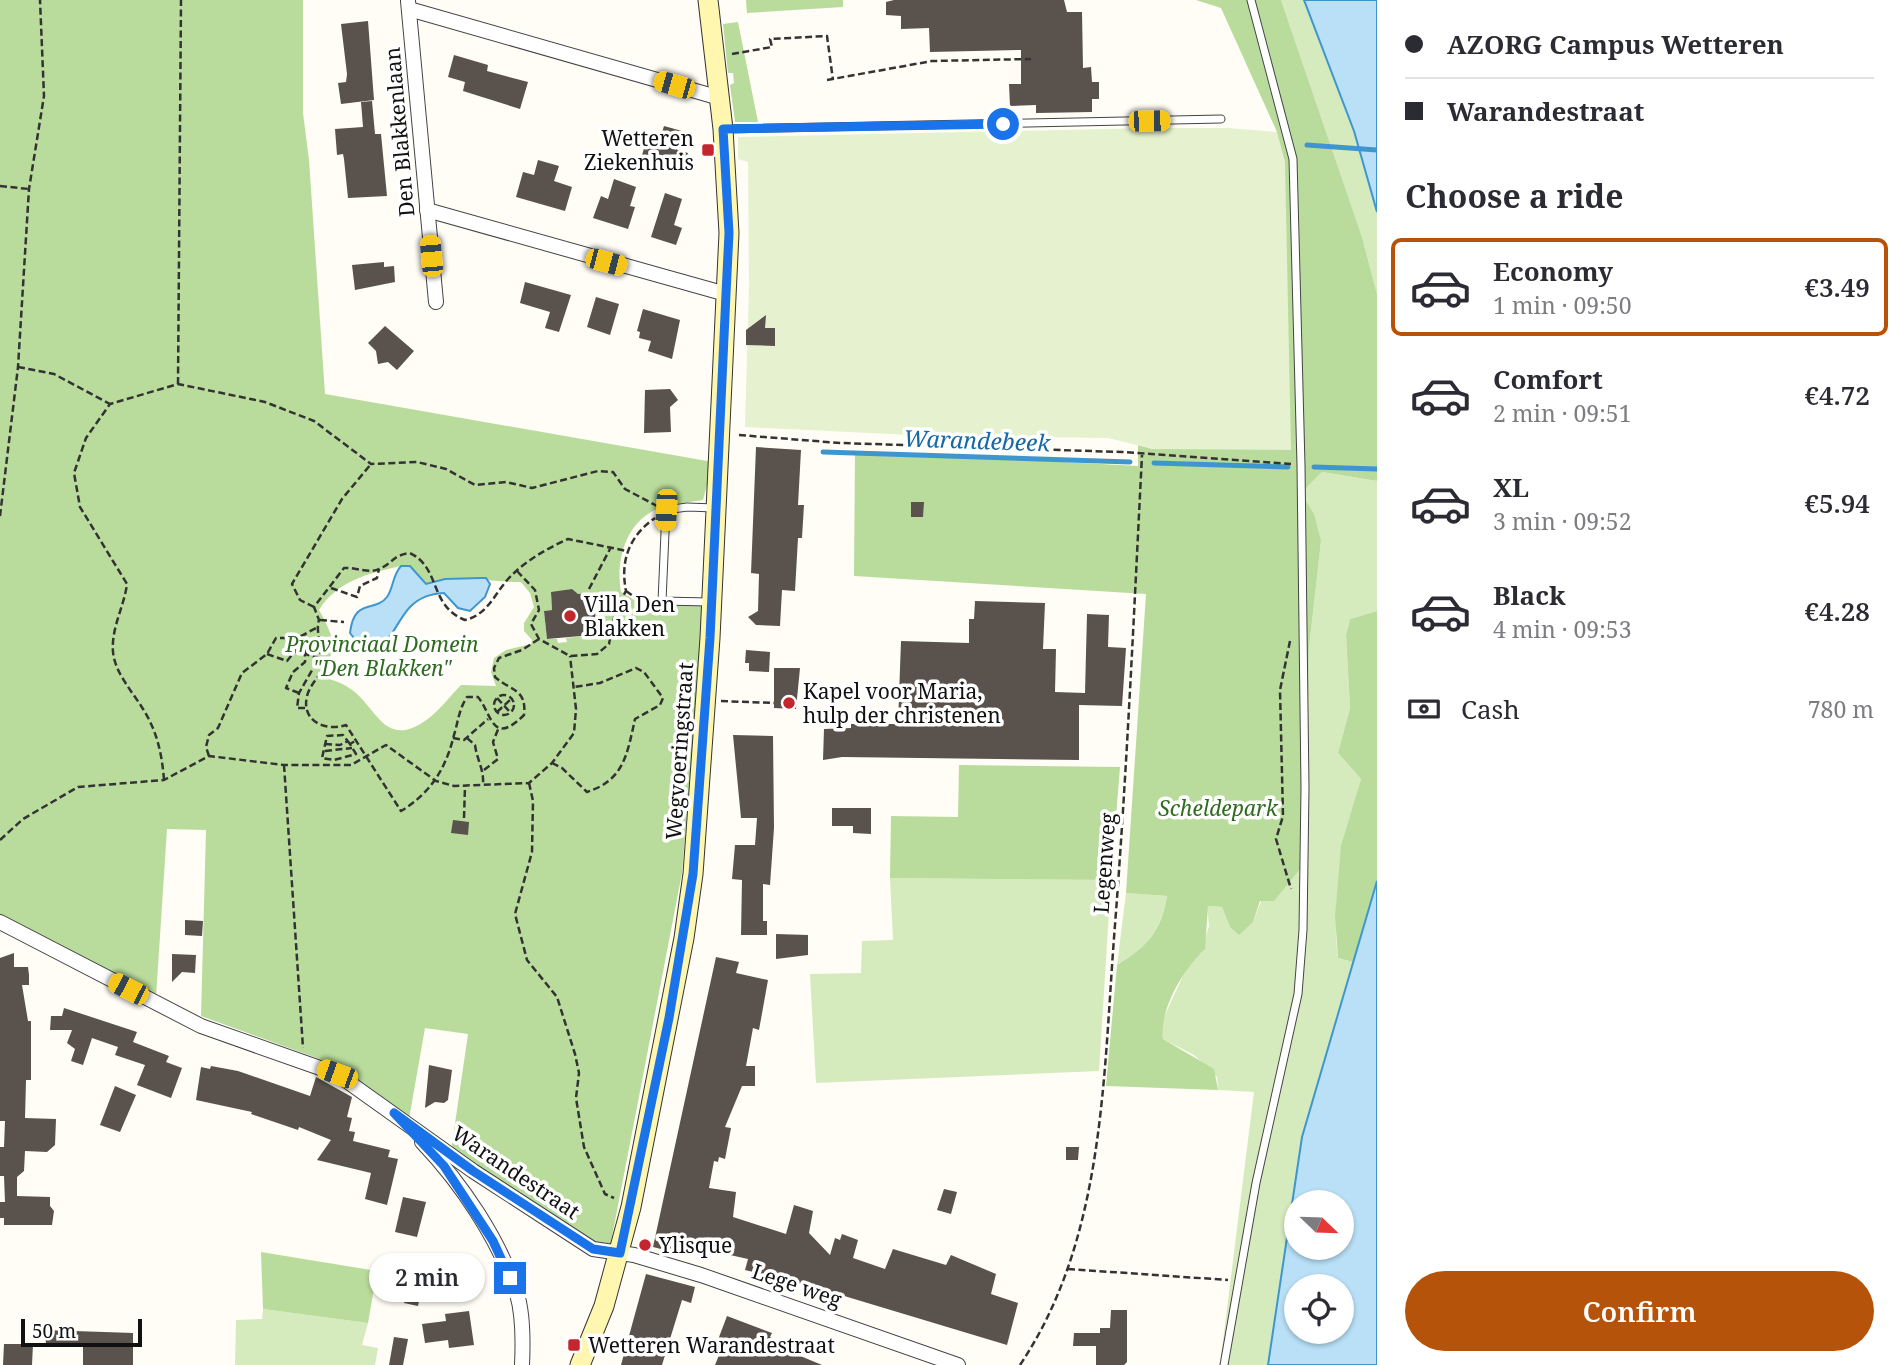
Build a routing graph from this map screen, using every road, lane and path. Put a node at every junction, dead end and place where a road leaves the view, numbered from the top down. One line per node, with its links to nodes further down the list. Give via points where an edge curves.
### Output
1 (40, 0): 14 (path, via 44,96)
2 (181, 0): 19 (path)
3 (708, 0): 6 (main road, Wegvoeringstraat)
4 (1251, 0): 24 (lane, via 1293,159)
5 (408, 5): 10 (street); 15 (street, Den Blakkenlaan)
6 (715, 57): 9 (path, via 772,47 770,39 827,36); 10 (main road, Wegvoeringstraat)
7 (1031, 60): 9 (path, via 932,61)
8 (827, 80): 9 (path)
9 (833, 80)
10 (720, 98): 12 (main road, Wegvoeringstraat)
11 (1221, 119): 12 (lane)
12 (723, 129): 16 (main road, Wegvoeringstraat, via 729,233)
13 (0, 186): 14 (path)
14 (29, 188): 18 (path)
15 (427, 210): 16 (street); 17 (street, Den Blakkenlaan)
16 (726, 294): 21 (main road, Wegvoeringstraat)
17 (436, 302)
18 (18, 367): 20 (path, via 54,374); 27 (path)
19 (178, 384): 20 (path); 23 (path, via 265,402 301,416)
20 (110, 404): 79 (path, via 86,438 74,473 79,507 127,583 113,654 161,749)
21 (720, 434): 22 (path); 25 (main road, Wegvoeringstraat)
22 (1142, 455): 24 (path); 92 (path, Legenweg, via 1125,788 1104,1063 1094,1170)
23 (371, 464): 26 (path, via 416,462 446,469 475,485 506,482 532,488 598,471 613,472 625,489); 37 (path, via 342,499 292,584 300,600)
24 (1301, 465): 38 (lane)
25 (716, 508): 26 (lane); 36 (main road, Wegvoeringstraat)
26 (666, 510): 29 (path, via 648,523); 35 (lane)
27 (0, 516)
28 (611, 547): 29 (path); 31 (path, via 568,539 547,548); 33 (path)
29 (627, 551): 34 (path, via 622,572)
30 (379, 569): 31 (path, via 392,558 410,553 420,558 439,597 453,615 465,620 488,607); 32 (path, via 344,568); 32 (path, via 377,579 360,586 357,597)
31 (517, 571): 44 (path, via 535,590 540,610 531,624)
32 (331, 588): 37 (path)
33 (589, 589)
34 (626, 591): 35 (path); 48 (path, via 616,608 609,644 597,654)
35 (662, 601): 36 (lane)
36 (712, 602): 90 (main road, Wegvoeringstraat, via 693,874)
37 (314, 607): 39 (path)
38 (1302, 609): 86 (path, via 1286,653 1280,690 1283,816 1276,839); 93 (lane, via 1305,825 1298,994)
39 (319, 620): 40 (path); 41 (path)
40 (344, 622)
41 (316, 628): 42 (path); 49 (path, via 321,640)
42 (305, 634): 43 (path); 47 (path)
43 (290, 638): 45 (path); 46 (path, via 276,638)
44 (539, 639): 48 (path); 50 (path, via 499,658 495,677)
45 (295, 651): 46 (path, via 287,660); 47 (path)
46 (267, 654): 74 (path, via 242,673 218,727 209,735)
47 (306, 656): 49 (path); 52 (path, via 286,688)
48 (570, 656): 51 (path)
49 (318, 658): 52 (path); 63 (path, via 327,663 311,686)
50 (503, 684): 53 (path); 62 (path, via 519,690)
51 (574, 687): 76 (path, via 574,733); 76 (path, via 636,668 663,698 660,705 635,719 617,776 607,785 587,792)
52 (299, 693): 63 (path, via 298,708)
53 (504, 695): 54 (path); 55 (path)
54 (497, 698): 59 (path); 60 (path)
55 (511, 699): 60 (path); 61 (path)
56 (733, 702): 57 (path)
57 (774, 703)
58 (483, 704): 59 (path); 66 (path); 68 (path, via 478,697 467,697)
59 (494, 705): 64 (path)
60 (504, 705): 64 (path); 65 (path)
61 (513, 705): 62 (path); 65 (path)
62 (525, 705): 67 (path, via 524,715 516,723)
63 (307, 708): 70 (path, via 317,724 345,725)
64 (497, 712): 65 (path)
65 (510, 712)
66 (488, 719): 67 (path); 69 (path)
67 (499, 727): 78 (path, via 493,742 498,759)
68 (453, 738): 69 (path); 80 (path)
69 (467, 738): 78 (path, via 475,745)
70 (355, 741): 72 (path); 75 (path)
71 (325, 744): 72 (path); 72 (path, via 327,736 343,735); 73 (path)
72 (350, 744): 73 (path); 73 (path, via 356,754 334,760 322,758)
73 (324, 751)
74 (209, 756): 77 (path); 79 (path)
75 (365, 757): 77 (path, via 351,765); 80 (path, via 386,745); 80 (path, via 401,811)
76 (552, 763): 81 (path)
77 (284, 765): 88 (path)
78 (484, 770): 82 (path)
79 (164, 780): 85 (path, via 78,787 23,819)
80 (436, 781): 83 (path)
81 (529, 783): 82 (path); 90 (path, via 533,852 515,914 527,960 557,998 575,1054 584,1147 605,1194)
82 (483, 785): 83 (path)
83 (465, 786): 84 (path)
84 (464, 818)
85 (0, 840)
86 (1292, 891)
87 (0, 922): 88 (street, Warandestraat, via 201,1026)
88 (304, 1061): 89 (street, Warandestraat, via 337,1074)
89 (394, 1113): 91 (street, Warandestraat, via 593,1249); 94 (street, Warandestraat, via 444,1166 493,1241 518,1296)
90 (631, 1207): 91 (main road, Wegvoeringstraat)
91 (620, 1253): 95 (main road, Wegvoeringstraat); 96 (street, Lege weg, via 794,1306)
92 (1068, 1269): 93 (path); 97 (path, Legenweg, via 1048,1317)
93 (1238, 1280): 98 (lane)
94 (522, 1365)
95 (580, 1365)
96 (958, 1365)
97 (1020, 1365)
98 (1224, 1365)

